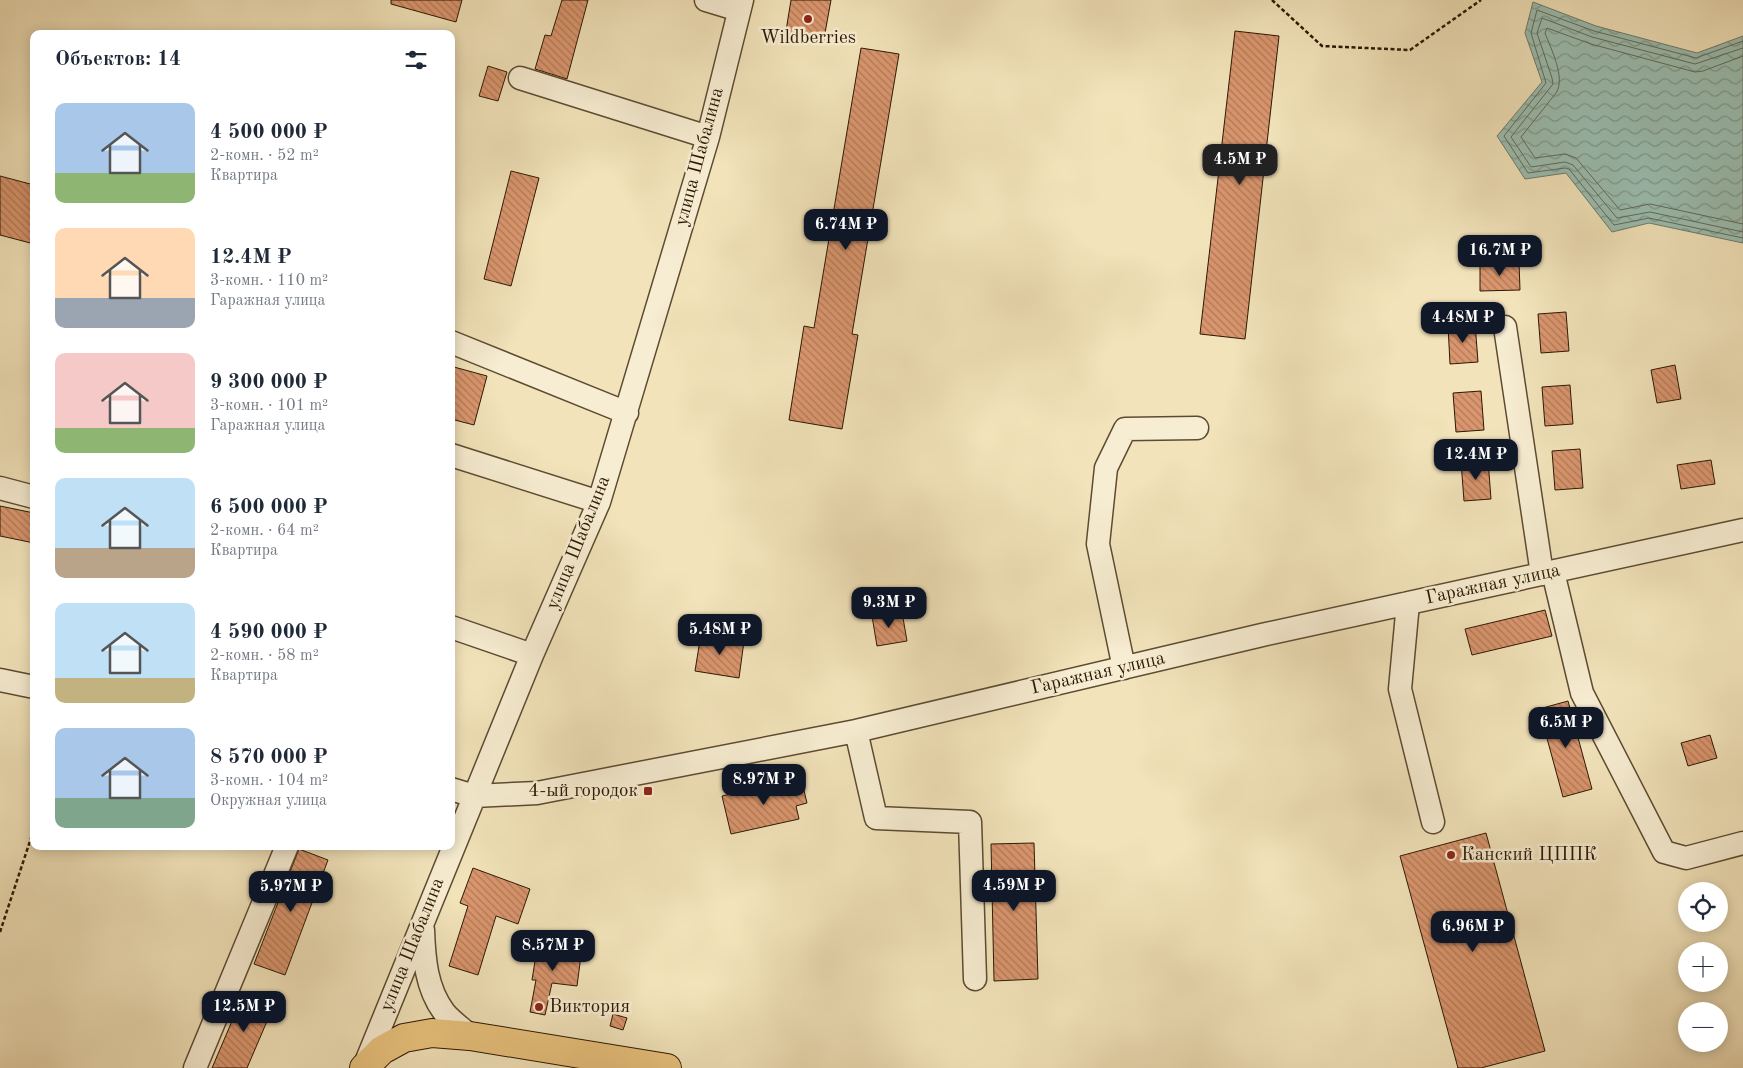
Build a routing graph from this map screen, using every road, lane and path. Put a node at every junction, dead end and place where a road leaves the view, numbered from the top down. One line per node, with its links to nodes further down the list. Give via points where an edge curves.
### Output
1 (706, 0): 4 (street)
2 (1272, 0): 3 (path, via 1322,46 1410,50)
3 (1481, 0)
4 (740, 5): 6 (street, улица Шабалина)
5 (520, 78): 6 (street)
6 (708, 137): 9 (street, улица Шабалина)
7 (1505, 328): 16 (street)
8 (455, 344): 9 (street)
9 (627, 413): 14 (street, улица Шабалина)
10 (1197, 428): 20 (street, via 1125,429 1106,468 1098,544)
11 (455, 456): 14 (street)
12 (0, 488): 13 (street)
13 (30, 496)
14 (599, 502): 19 (street, улица Шабалина)
15 (1743, 530): 16 (street, Гаражная улица)
16 (1548, 573): 17 (street, Гаражная улица); 29 (street, via 1582,693 1664,852 1686,858)
17 (1408, 604): 20 (street, Гаражная улица); 26 (street, via 1400,689)
18 (455, 628): 19 (street)
19 (532, 656): 25 (street, улица Шабалина)
20 (1124, 668): 23 (street, Гаражная улица)
21 (0, 680): 22 (street)
22 (30, 686)
23 (856, 731): 25 (street, Гаражная улица, via 537,793); 34 (street, via 876,818 970,822)
24 (455, 790): 25 (street, Гаражная улица)
25 (474, 796): 28 (street, улица Шабалина)
26 (1433, 822)
27 (30, 841): 33 (path)
28 (455, 842)
29 (1743, 844)
30 (285, 850): 37 (street)
31 (452, 850): 32 (street, улица Шабалина)
32 (423, 920): 35 (street, via 428,982 444,1012); 38 (street, улица Шабалина)
33 (0, 932)
34 (975, 979)
35 (470, 1036): 36 (main road); 38 (main road, via 432,1033 404,1038 382,1050)
36 (578, 1061): 39 (main road)
37 (195, 1068)
38 (363, 1068)
39 (667, 1068)

